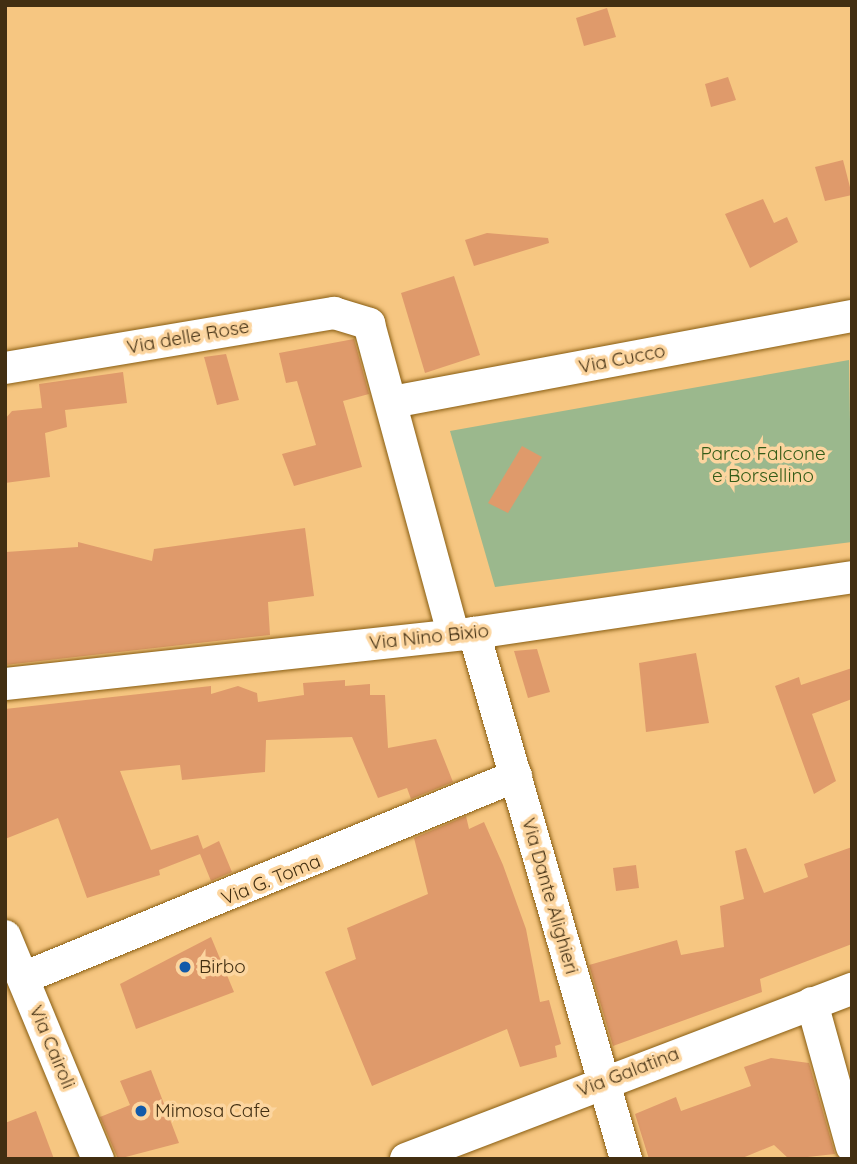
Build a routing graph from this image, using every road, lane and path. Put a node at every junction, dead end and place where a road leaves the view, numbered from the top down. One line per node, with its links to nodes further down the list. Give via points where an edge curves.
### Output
1 (852, 316): 4 (street, Via Cucco)
2 (369, 324): 3 (street, Via delle Rose, via 334,313); 4 (street, Via Dante Alighieri)
3 (5, 368)
4 (392, 402): 6 (street, Via Dante Alighieri)
5 (852, 577): 6 (street, Via Nino Bixio)
6 (464, 634): 7 (street, Via Nino Bixio); 8 (street, Via Dante Alighieri)
7 (5, 684)
8 (516, 776): 10 (street, Via G. Toma); 13 (street, Via Dante Alighieri)
9 (5, 936): 10 (street, Via Cairoli)
10 (23, 978): 15 (street, Via Cairoli)
11 (852, 989): 12 (street, Via Galatina)
12 (812, 1003): 13 (street, Via Galatina); 14 (street)
13 (603, 1080): 16 (street, Via Galatina); 17 (street, Via Dante Alighieri)
14 (852, 1147)
15 (98, 1159)
16 (406, 1159)
17 (626, 1159)

